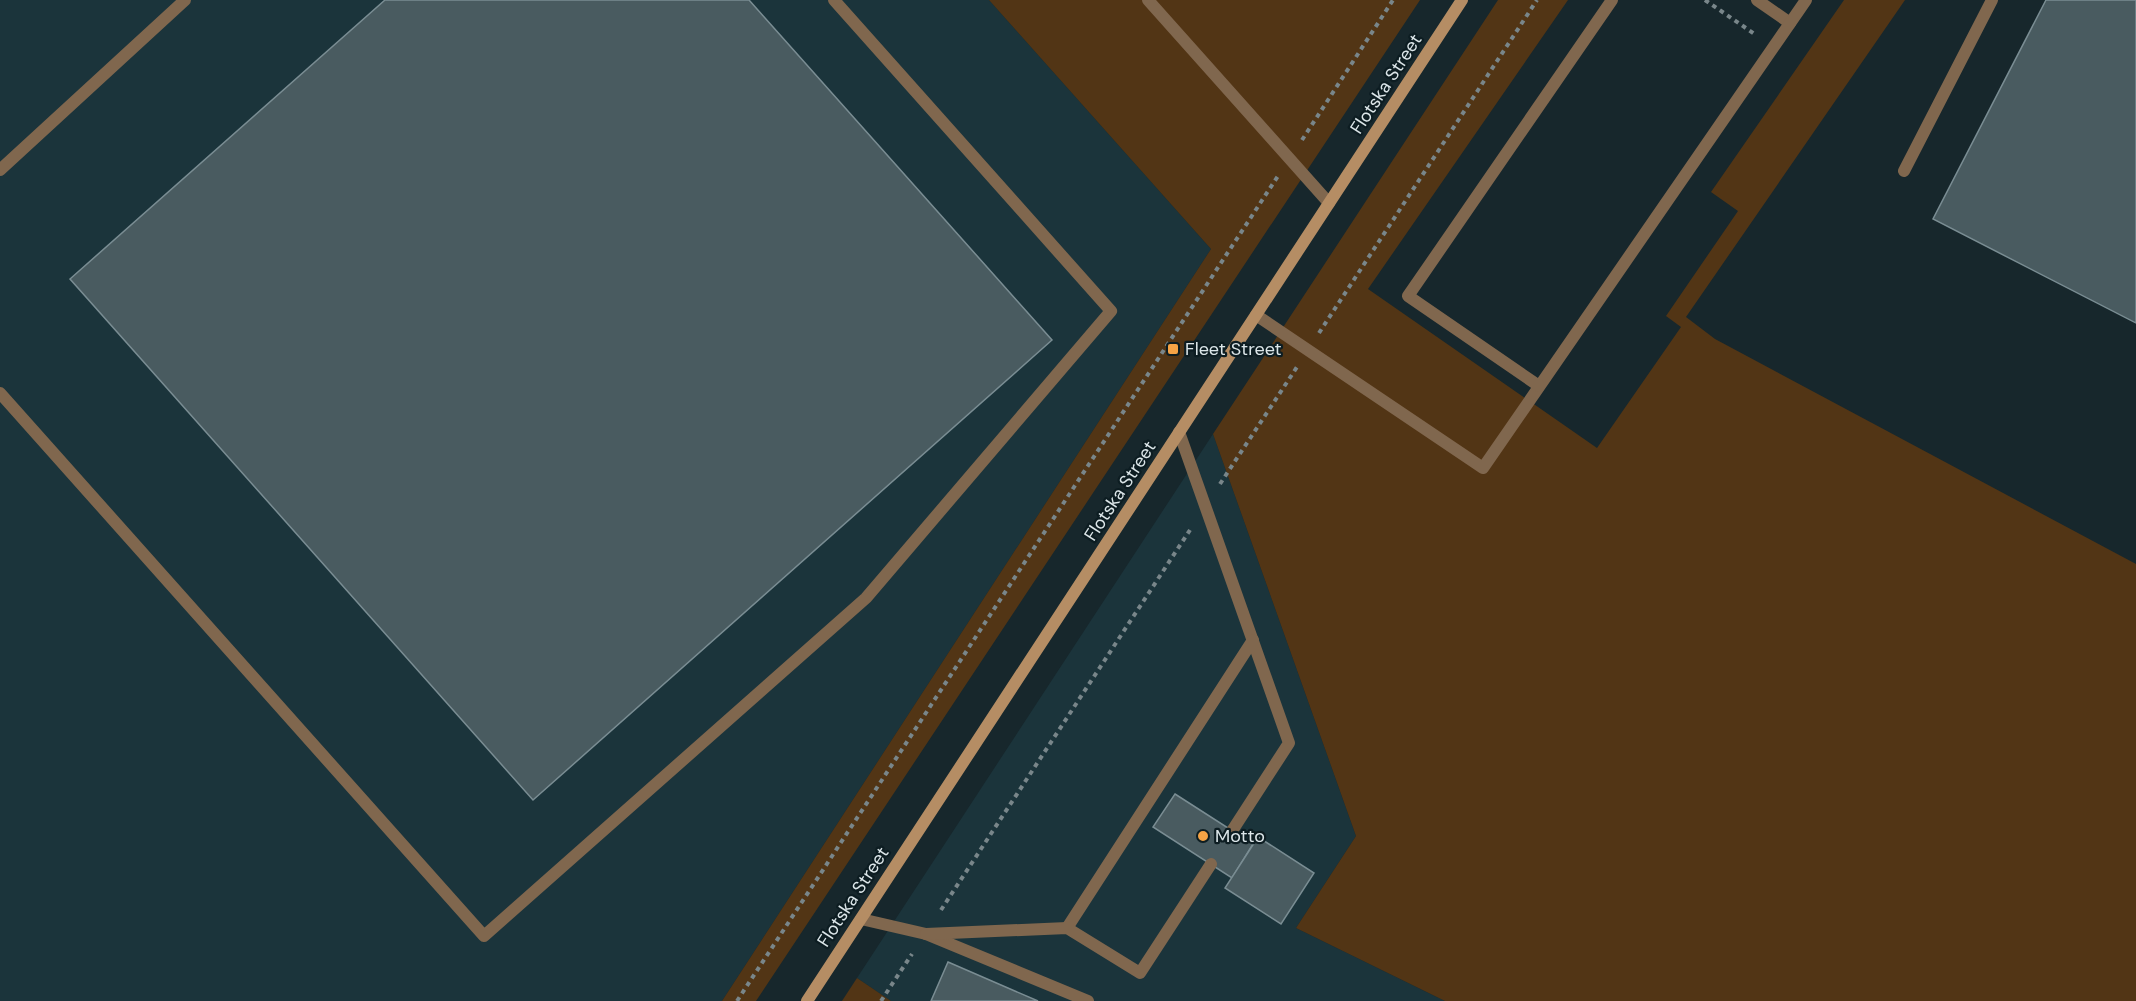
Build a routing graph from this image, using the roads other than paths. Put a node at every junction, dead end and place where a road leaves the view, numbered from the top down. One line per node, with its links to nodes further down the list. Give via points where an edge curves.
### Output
1 (185, 0): 10 (lane)
2 (834, 0): 15 (lane, via 1111,311 866,598 484,936)
3 (1148, 0): 12 (lane)
4 (1462, 0): 12 (street, Flotska Street)
5 (1612, 0): 14 (lane, via 1408,296)
6 (1757, 0): 9 (lane)
7 (1806, 0): 9 (lane)
8 (1992, 0): 11 (lane)
9 (1790, 23): 14 (lane)
10 (0, 170)
11 (1904, 171)
12 (1329, 203): 13 (street, Flotska Street)
13 (1256, 315): 14 (lane, via 1483,468); 16 (street, Flotska Street)
14 (1539, 386)
15 (0, 393)
16 (1179, 432): 17 (lane); 20 (street, Flotska Street)
17 (1253, 640): 18 (lane, via 1290,743); 21 (lane)
18 (1232, 831)
19 (1211, 864): 21 (lane, via 1140,973)
20 (861, 919): 22 (lane); 23 (street, Flotska Street)
21 (1067, 928): 22 (lane)
22 (926, 934): 24 (lane)
23 (807, 1001)
24 (1088, 1001)

